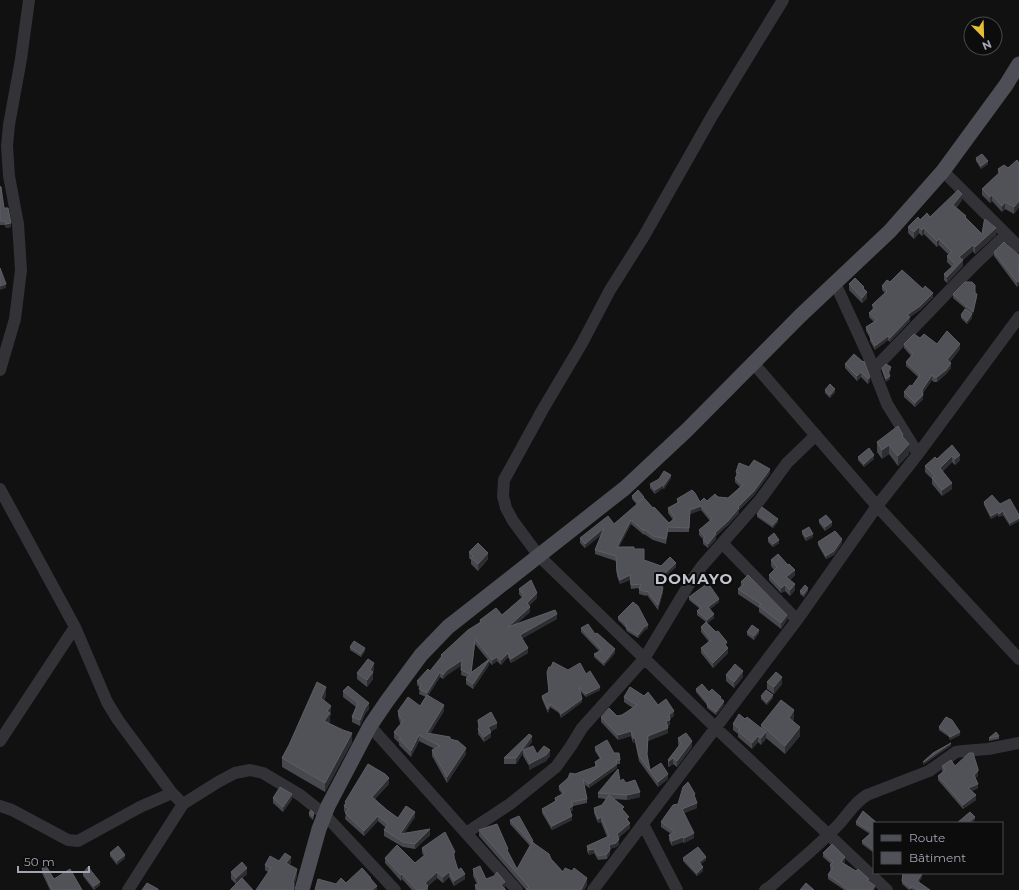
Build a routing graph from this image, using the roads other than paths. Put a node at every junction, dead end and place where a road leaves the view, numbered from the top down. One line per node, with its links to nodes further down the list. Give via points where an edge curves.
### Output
1 (28, 0): 5 (street)
2 (783, 0): 18 (street, via 610,290 504,480 503,496 506,508)
3 (1019, 64): 4 (main road)
4 (943, 171): 6 (street); 8 (main road, via 890,230)
5 (4, 174): 11 (street, via 18,224 21,270 15,319)
6 (1006, 235): 7 (street); 12 (street, via 965,274)
7 (1019, 248)
8 (835, 283): 10 (main road); 12 (street)
9 (1019, 317): 14 (street)
10 (754, 364): 13 (street); 18 (main road, via 625,488)
11 (0, 370)
12 (874, 370): 14 (street, via 887,404)
13 (816, 435): 16 (street); 17 (street, via 787,463 760,500)
14 (918, 454): 16 (street)
15 (0, 489): 20 (street)
16 (877, 506): 19 (street); 22 (street)
17 (722, 543): 19 (street); 21 (street, via 690,581)
18 (539, 556): 21 (street); 23 (main road, via 448,628 421,655)
19 (797, 620): 24 (street)
20 (75, 627): 25 (street); 27 (street, via 107,702)
21 (644, 658): 24 (street); 32 (street, via 582,728 556,767 510,804)
22 (1019, 659)
23 (370, 726): 30 (main road); 32 (street)
24 (716, 728): 31 (street); 33 (street)
25 (0, 741)
26 (1019, 743): 33 (street, via 956,752 926,773 867,795 855,804)
27 (172, 793): 28 (street); 29 (street, via 140,807 78,841 68,840)
28 (183, 804): 30 (street, via 229,776 250,770 263,772 300,795); 34 (street)
29 (0, 806)
30 (324, 814): 35 (main road); 36 (street)
31 (643, 824): 38 (street); 39 (street)
32 (466, 833): 37 (street)
33 (828, 834): 40 (street); 41 (street)
34 (128, 890)
35 (302, 890)
36 (395, 890)
37 (517, 890)
38 (593, 890)
39 (677, 890)
40 (765, 890)
41 (887, 890)

